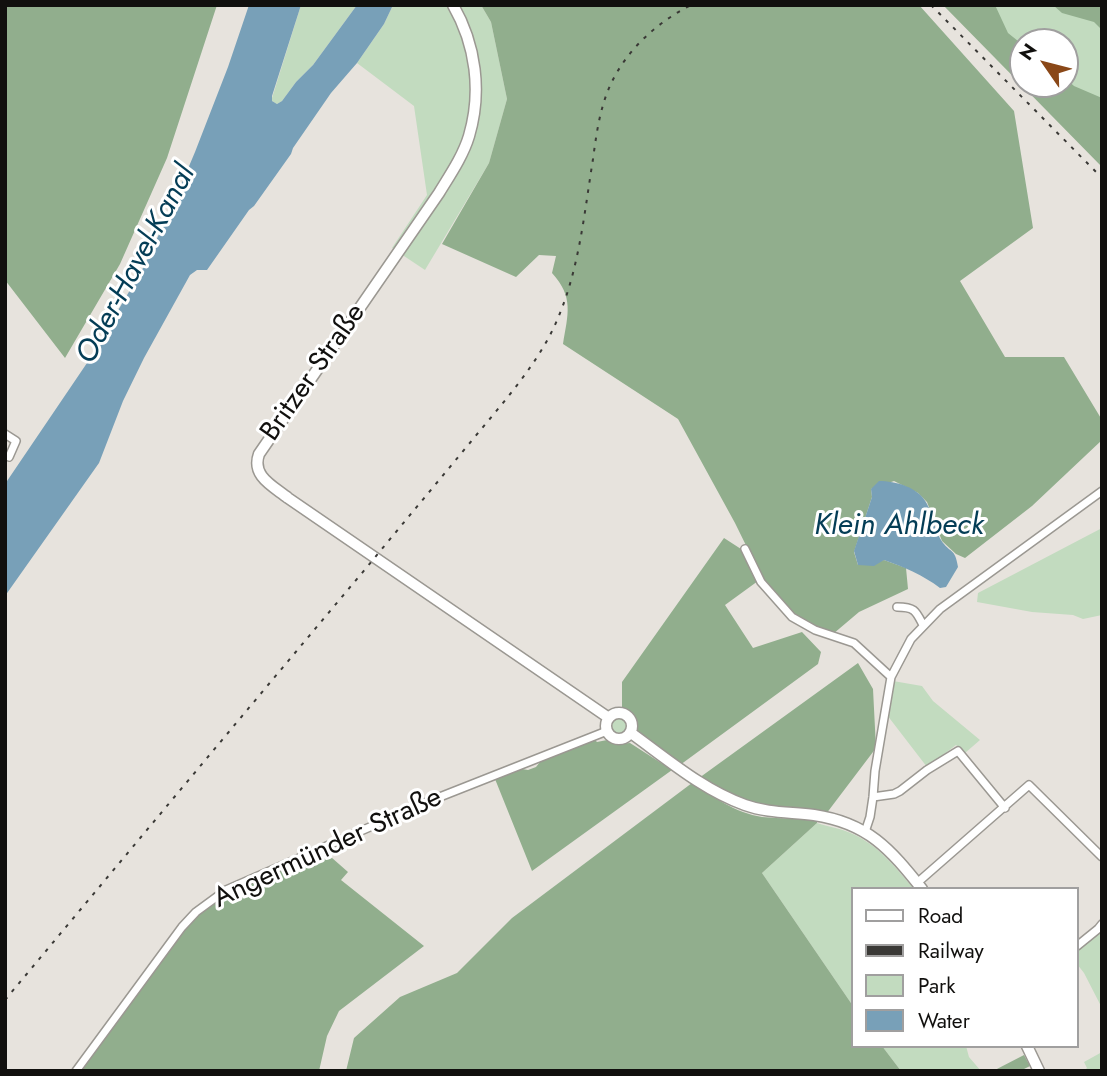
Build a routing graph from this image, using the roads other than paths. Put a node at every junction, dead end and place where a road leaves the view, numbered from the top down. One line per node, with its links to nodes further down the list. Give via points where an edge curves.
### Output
1 (453, 5): 9 (main road, Britzer Straße, via 469,41 476,77 469,137 439,193 259,454 257,469 288,498)
2 (5, 434): 3 (street, via 16,441)
3 (9, 457)
4 (1102, 491): 7 (street)
5 (745, 549): 8 (street, via 761,582 792,617 854,643)
6 (897, 607): 7 (street, via 916,611)
7 (923, 625): 8 (street)
8 (891, 677): 12 (street)
9 (609, 718): 10 (main road); 11 (main road, Britzer Straße, via 616,713 626,715 633,723)
10 (607, 731): 11 (main road, via 620,740); 20 (street, Angermünder Straße, via 226,890 182,927)
11 (631, 733): 14 (main road, Britzer Straße, via 733,800 760,810 825,818)
12 (873, 797): 13 (street, via 900,791 958,751); 14 (street)
13 (1005, 808): 15 (street, via 1030,785); 16 (street)
14 (865, 832): 16 (main road, Britzer Straße, via 892,853)
15 (1102, 857)
16 (919, 886)
17 (1102, 924): 18 (street)
18 (1079, 944)
19 (1028, 1048): 21 (main road)
20 (76, 1071)
21 (1039, 1071)

